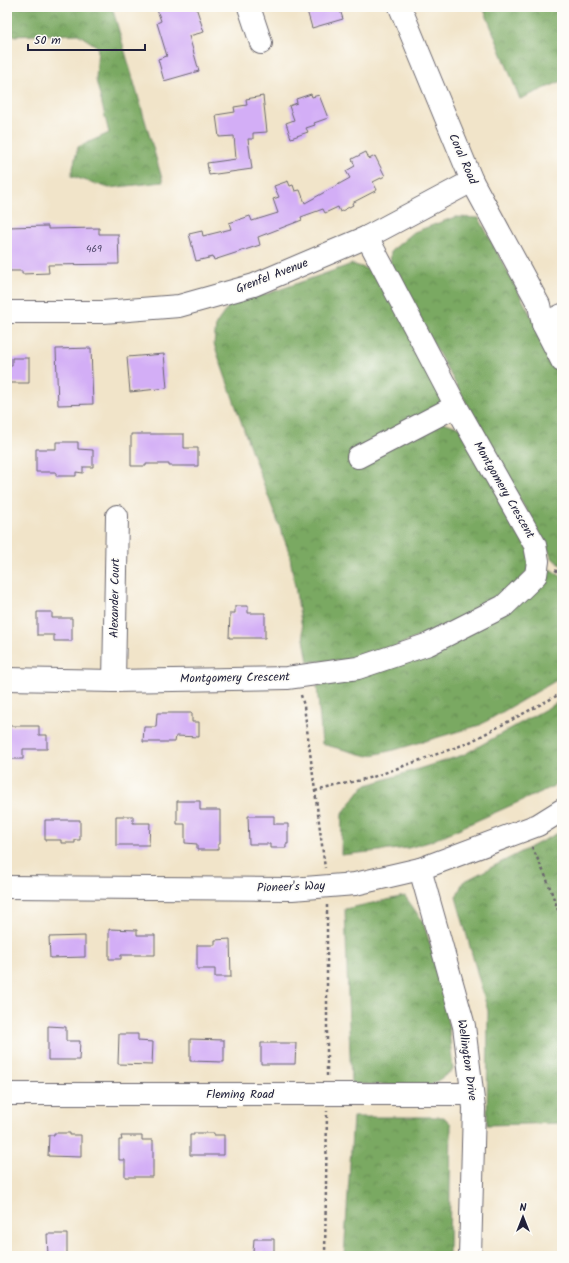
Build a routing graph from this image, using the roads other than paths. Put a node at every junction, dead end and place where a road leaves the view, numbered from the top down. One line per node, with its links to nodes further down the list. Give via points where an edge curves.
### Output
1 (249, 7): 3 (street)
2 (400, 7): 4 (street, Coral Road)
3 (261, 43)
4 (472, 181): 5 (street, Grenfel Avenue); 7 (street, Coral Road)
5 (367, 236): 6 (street, Grenfel Avenue, via 254,285 179,306 103,312); 9 (street, Montgomery Crescent)
6 (7, 312)
7 (552, 319): 8 (street, Coral Road)
8 (562, 361)
9 (456, 406): 10 (street); 13 (street, Montgomery Crescent, via 535,545 538,561 536,575 504,606 429,644 358,668 288,678)
10 (358, 457)
11 (118, 516): 13 (street, Alexander Court)
12 (7, 679): 13 (street, Montgomery Crescent)
13 (114, 680)
14 (562, 810): 15 (street, Pioneer's Way, via 538,825)
15 (420, 869): 16 (street, Pioneer's Way, via 355,884 292,889); 18 (street, Wellington Drive, via 464,1026)
16 (7, 887)
17 (7, 1094): 18 (street, Fleming Road)
18 (472, 1094): 19 (street, Wellington Drive, via 474,1108)
19 (470, 1256)

